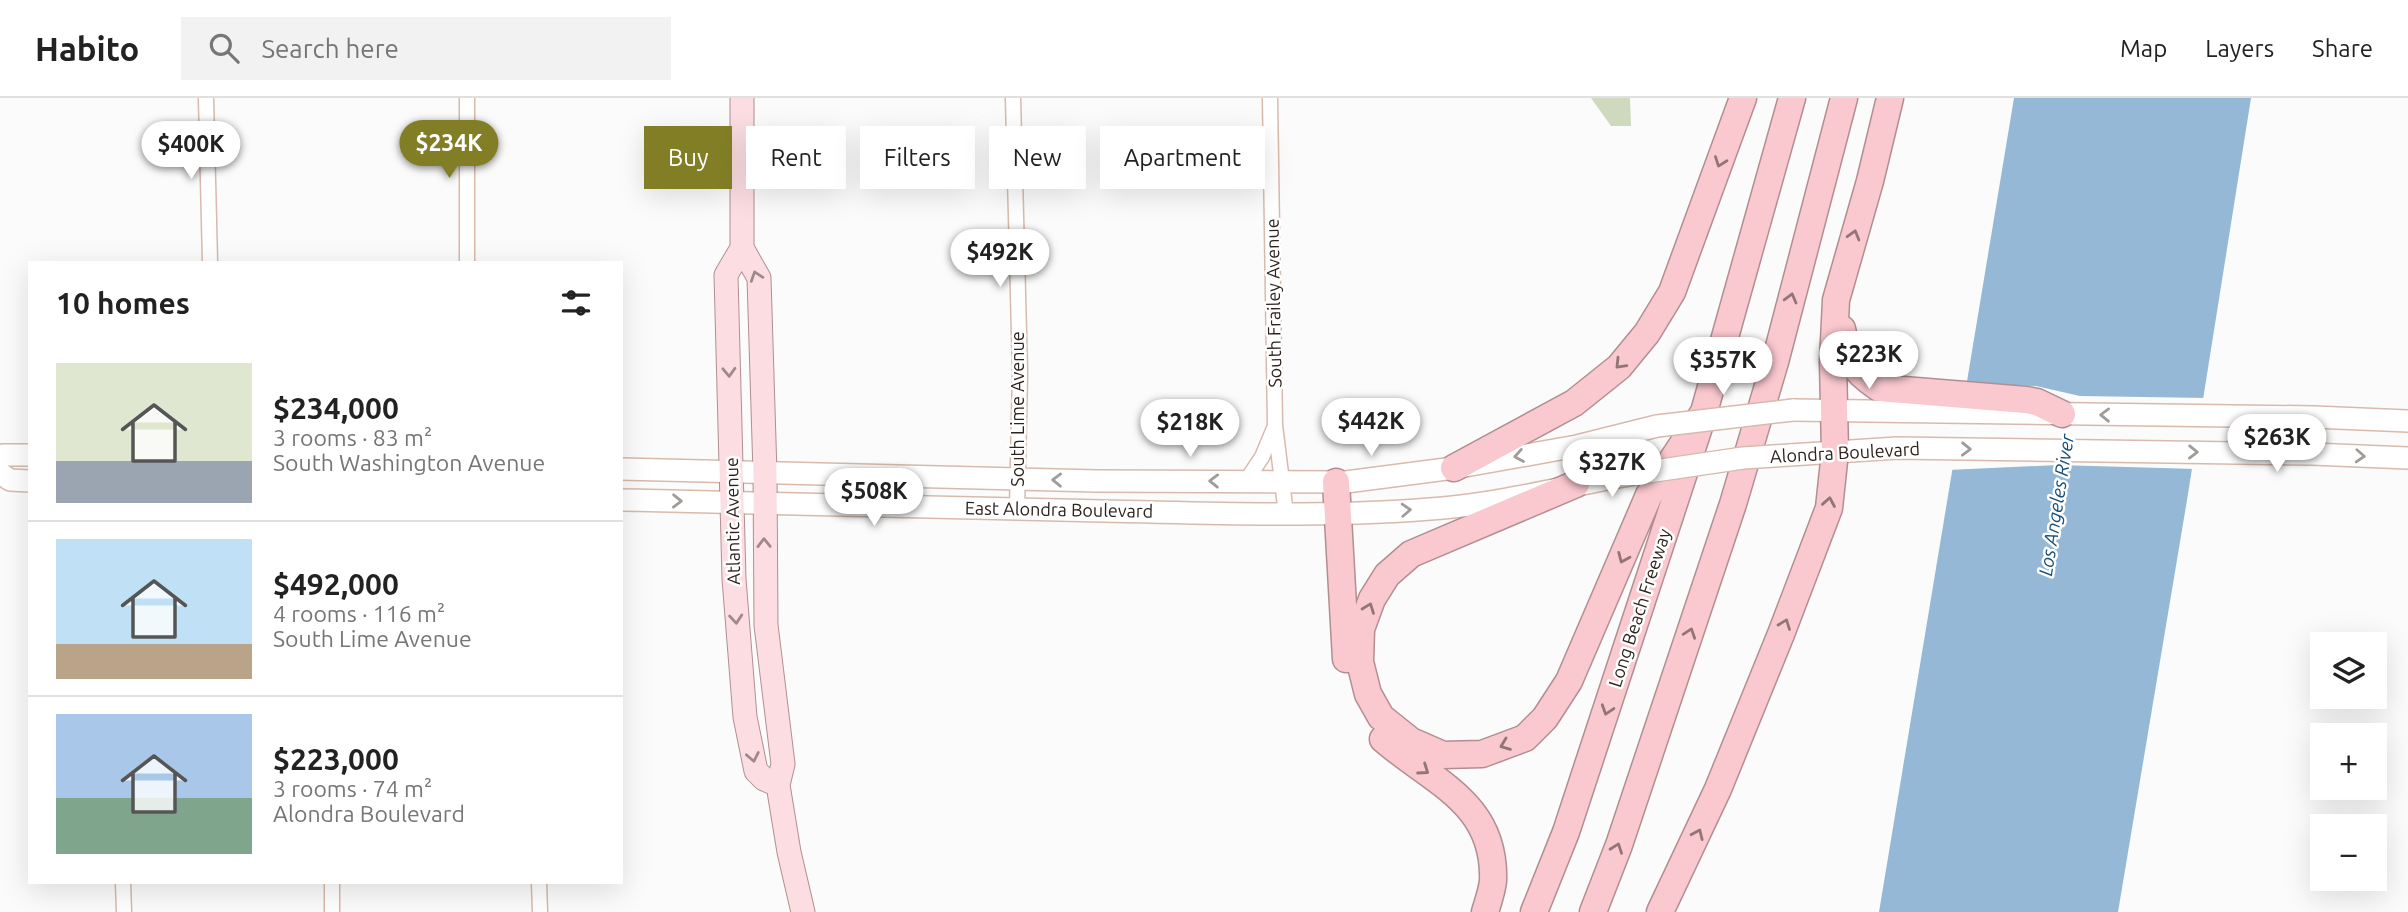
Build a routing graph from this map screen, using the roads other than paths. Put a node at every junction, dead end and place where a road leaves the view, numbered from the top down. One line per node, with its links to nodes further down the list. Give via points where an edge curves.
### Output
1 (206, 98): 11 (street)
2 (467, 98): 12 (street)
3 (742, 98): 10 (main road, Atlantic Avenue)
4 (1013, 98): 29 (street, South Lime Avenue, via 1020,373)
5 (1270, 98): 19 (street, South Frailey Avenue)
6 (1743, 98): 24 (highway, one-way to 24, via 1672,292 1647,333 1619,367 1574,403)
7 (1792, 98): 16 (highway, Long Beach Freeway)
8 (1844, 98): 51 (highway, one-way to 8, via 1733,504)
9 (1890, 98): 13 (highway, one-way to 9)
10 (742, 248): 26 (main road, Atlantic Avenue, one-way to 26, via 726,275); 28 (main road, Atlantic Avenue, one-way to 10, via 759,278)
11 (210, 261)
12 (467, 261)
13 (1836, 300): 14 (highway, via 1847,356 1861,376); 15 (highway)
14 (1905, 402): 15 (main road); 17 (highway, via 2026,400)
15 (1833, 411): 20 (highway); 24 (main road, one-way to 24, bridge, via 1793,410 1657,426)
16 (1704, 412): 34 (highway, one-way to 34, via 1649,495 1569,681 1545,719 1525,738 1482,754 1443,755 1411,741 1381,717 1368,694 1360,662 1361,629 1371,599 1387,575 1411,554); 50 (highway, Long Beach Freeway, one-way to 50, via 1566,832)
17 (2062, 414): 18 (main road, one-way to 17)
18 (2408, 421)
19 (1275, 425): 31 (street, South Frailey Avenue); 32 (street, South Frailey Avenue)
20 (1835, 452): 23 (main road, Alondra Boulevard, one-way to 23, via 1897,448); 34 (main road, Alondra Boulevard, bridge, via 1743,458); 52 (highway, one-way to 20, via 1718,789 1786,622 1829,508)
21 (28, 455): 22 (main road)
22 (0, 458)
23 (2408, 458)
24 (1454, 468): 33 (main road)
25 (623, 469): 26 (main road, East Alondra Boulevard)
26 (732, 472): 28 (main road, East Alondra Boulevard); 36 (main road, Atlantic Avenue)
27 (0, 473): 30 (main road, via 10,481)
28 (765, 473): 29 (main road, East Alondra Boulevard); 37 (main road, Atlantic Avenue)
29 (1017, 479): 31 (main road, East Alondra Boulevard, one-way to 29); 38 (street, South Lime Avenue)
30 (28, 481)
31 (1246, 481): 32 (main road, East Alondra Boulevard)
32 (1283, 481): 33 (main road); 40 (street, South Frailey Avenue)
33 (1336, 482): 39 (highway)
34 (1576, 484): 39 (main road, Alondra Boulevard, one-way to 34, via 1443,508)
35 (623, 500): 36 (main road, East Alondra Boulevard, one-way to 36)
36 (732, 502): 37 (main road, East Alondra Boulevard); 41 (main road, Atlantic Avenue, one-way to 41, via 745,716 756,771)
37 (765, 504): 38 (main road, East Alondra Boulevard); 41 (main road, Atlantic Avenue, one-way to 37, via 783,764 766,625)
38 (1017, 509): 40 (main road, East Alondra Boulevard)
39 (1338, 513): 40 (main road, Alondra Boulevard); 49 (highway, one-way to 49, via 1344,645 1356,705 1373,730 1455,792 1478,819 1492,852 1493,883)
40 (1286, 514)
41 (778, 785): 48 (main road, Atlantic Avenue)
42 (124, 884): 45 (street)
43 (332, 884): 46 (street)
44 (539, 884): 47 (street)
45 (124, 912)
46 (332, 912)
47 (540, 912)
48 (803, 912)
49 (1485, 912)
50 (1534, 912)
51 (1593, 912)
52 (1660, 912)

